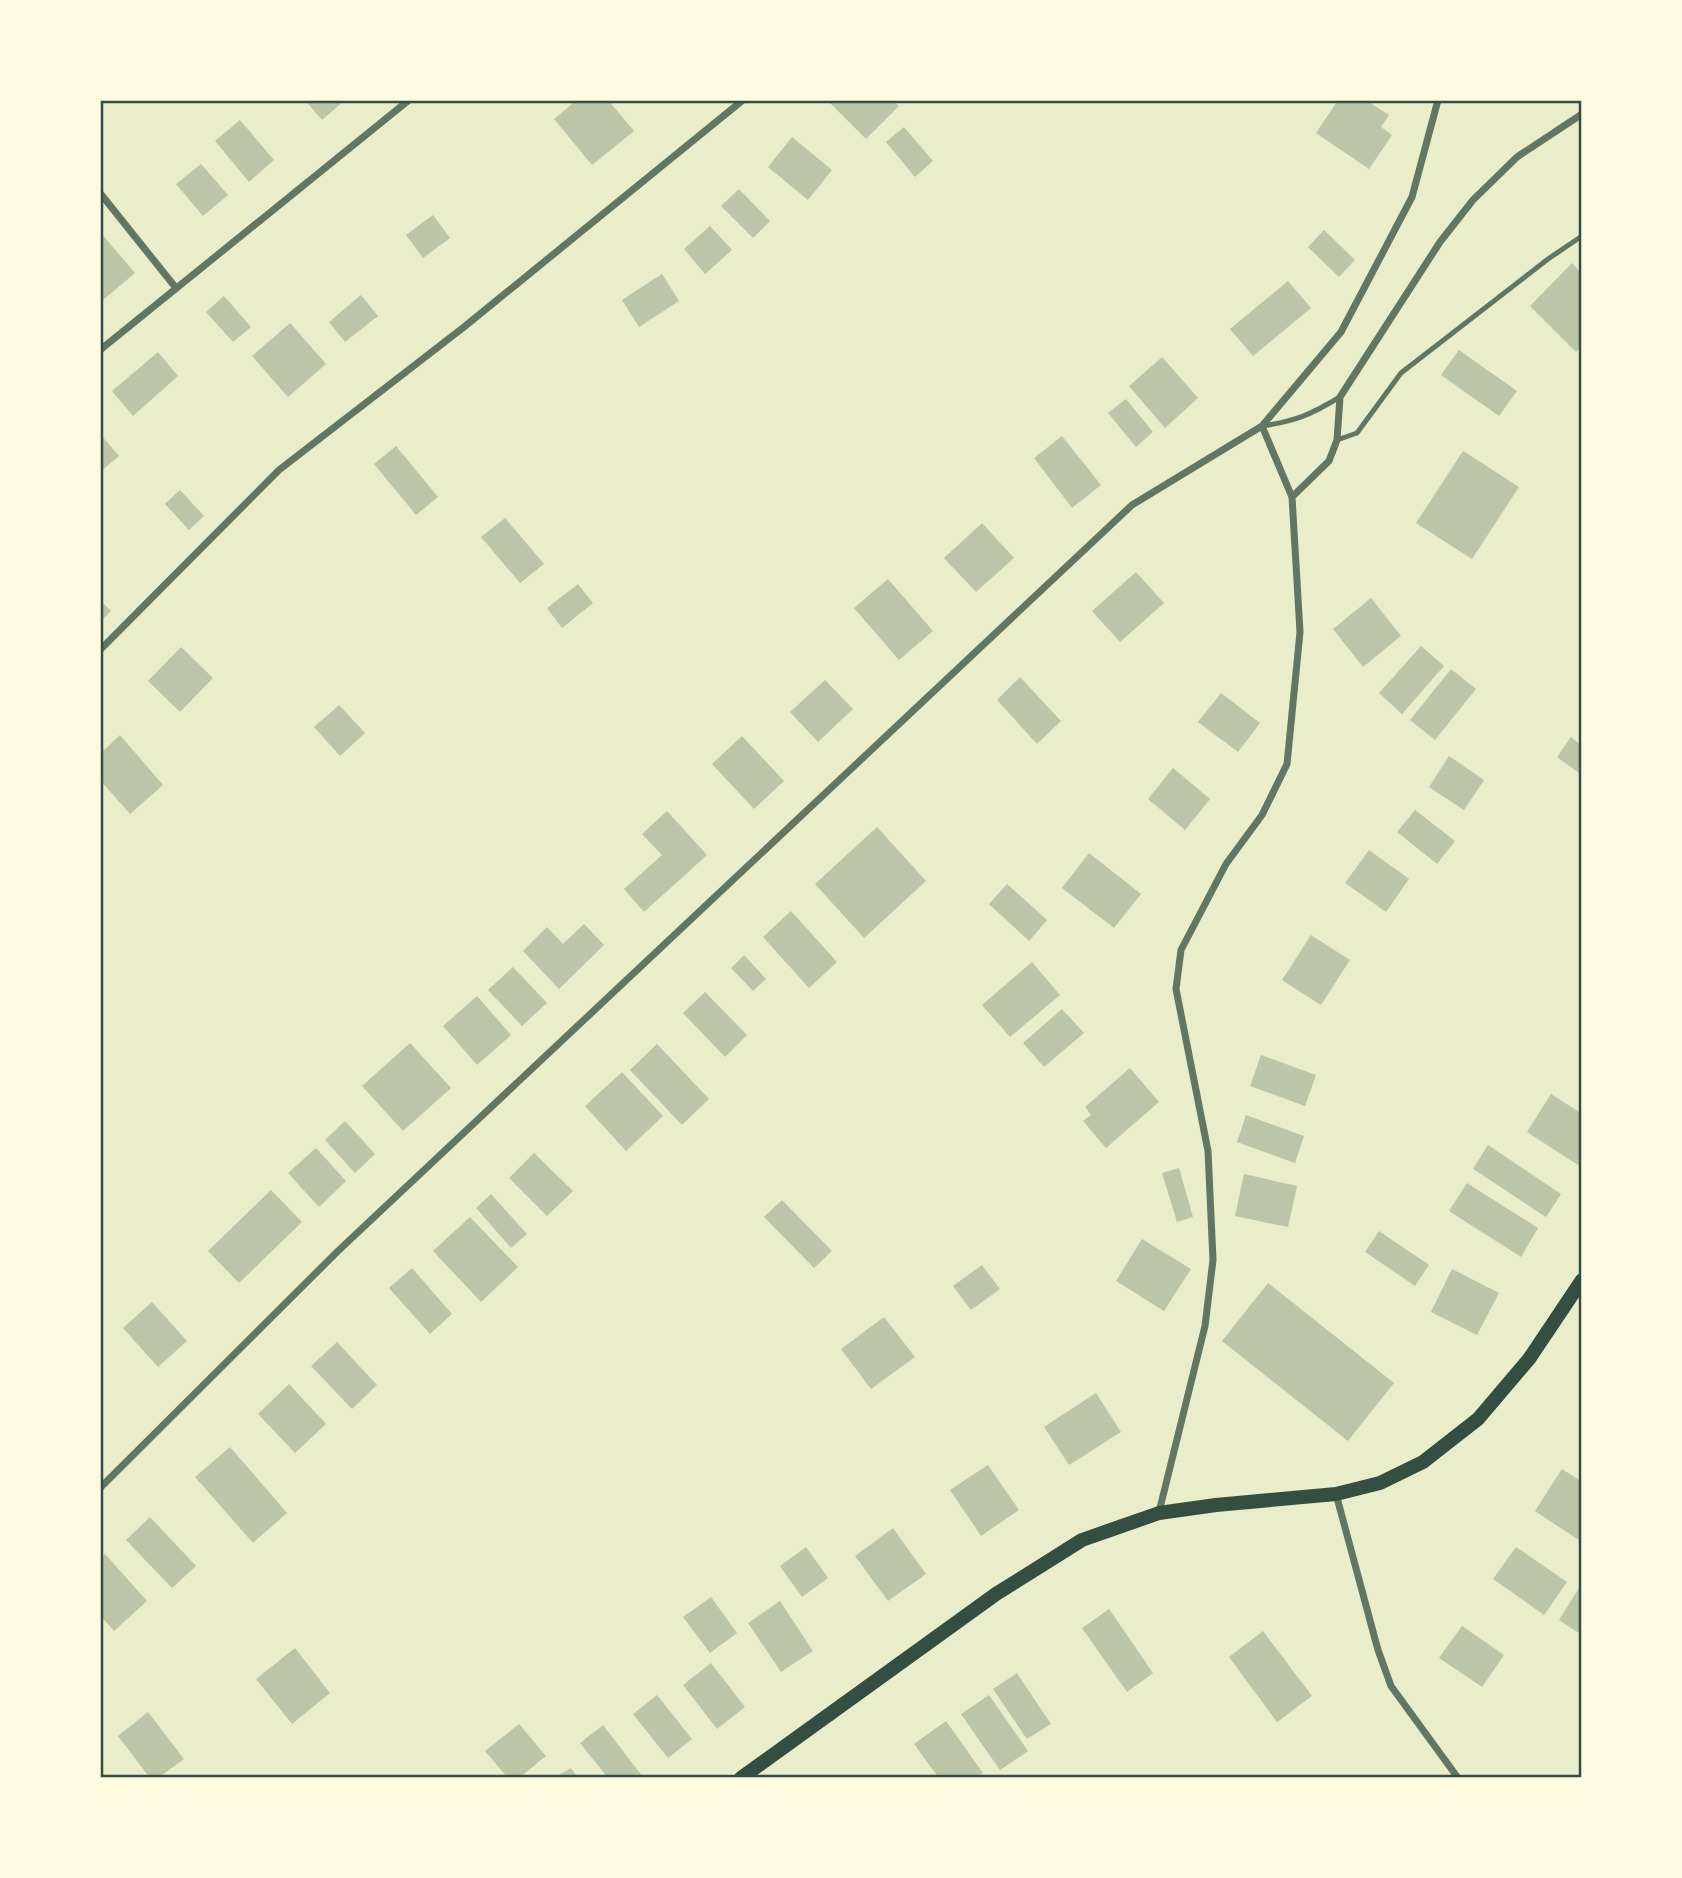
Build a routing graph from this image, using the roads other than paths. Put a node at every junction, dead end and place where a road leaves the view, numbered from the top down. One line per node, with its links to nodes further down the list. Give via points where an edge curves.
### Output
1 (409, 100): 7 (street)
2 (743, 100): 13 (street, via 464,327 279,470)
3 (1438, 100): 10 (street, via 1412,197 1341,332)
4 (1582, 114): 9 (street, via 1517,157 1473,200 1440,242)
5 (100, 193): 7 (street)
6 (1582, 236): 11 (lane, via 1401,373 1357,433)
7 (176, 288): 8 (street)
8 (100, 350)
9 (1340, 397): 10 (lane, via 1292,422); 11 (street)
10 (1262, 426): 12 (street); 15 (street, via 1132,505 338,1251)
11 (1337, 440): 12 (street, via 1329,461)
12 (1292, 497): 17 (street, via 1300,632 1287,764 1262,815 1226,863 1181,950 1176,989 1208,1151 1213,1260 1205,1326)
13 (100, 650)
14 (1582, 1280): 16 (main road, via 1529,1359 1478,1419 1423,1462 1380,1483)
15 (100, 1488)
16 (1336, 1494): 17 (main road); 19 (street, via 1391,1686)
17 (1159, 1513): 18 (main road, via 1082,1541 996,1594)
18 (741, 1778)
19 (1458, 1778)

